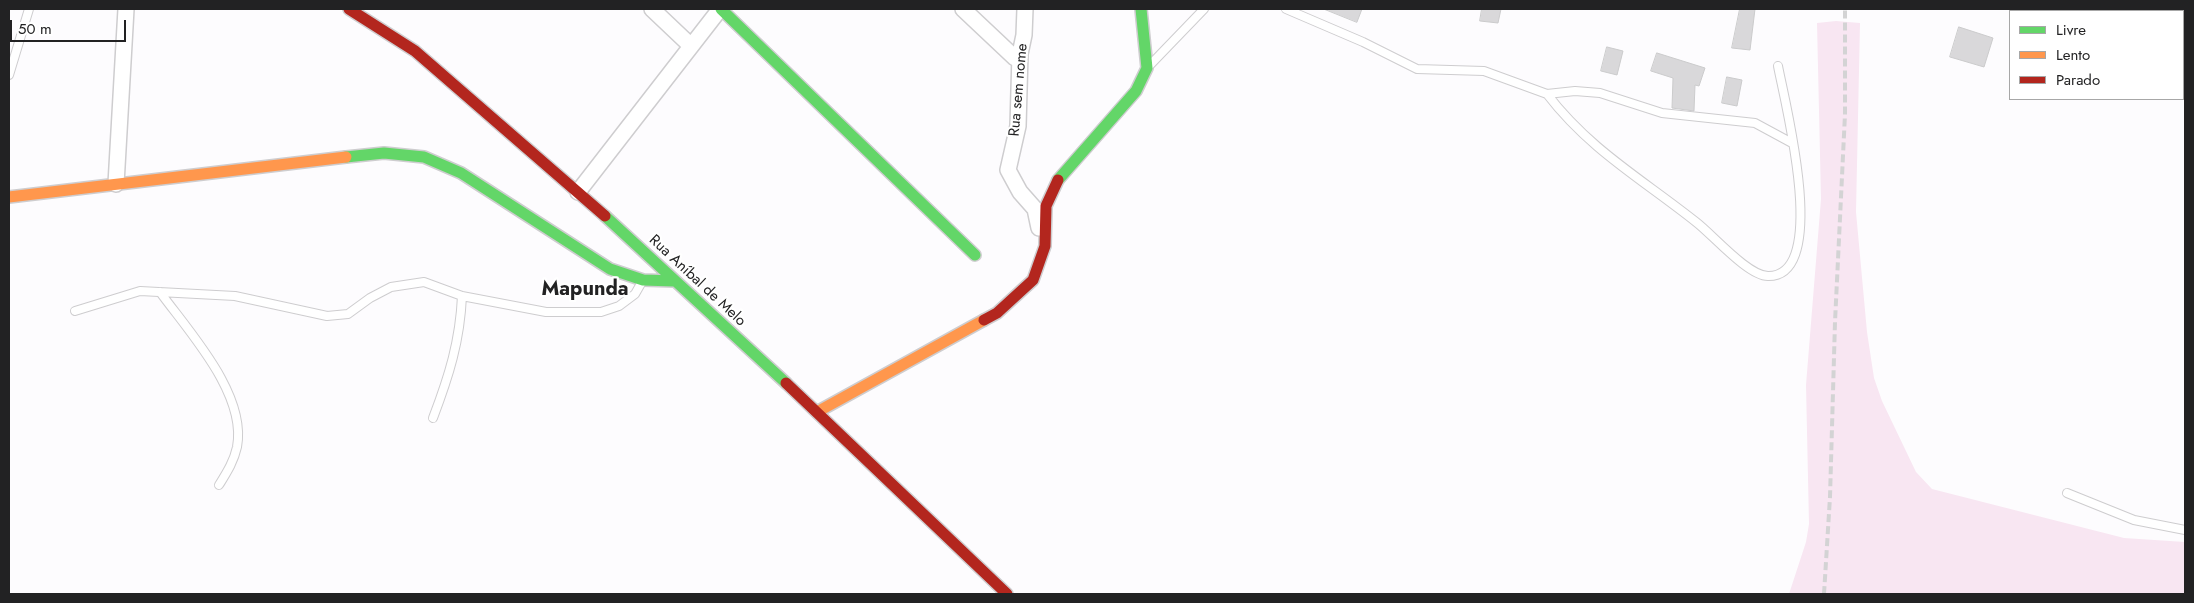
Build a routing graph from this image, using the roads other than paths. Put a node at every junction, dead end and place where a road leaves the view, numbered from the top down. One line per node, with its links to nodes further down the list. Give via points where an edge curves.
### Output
1 (29, 9): 15 (lane)
2 (126, 9): 18 (street)
3 (350, 9): 19 (street, Rua Aníbal de Melo, via 414,52)
4 (652, 9): 11 (street)
5 (721, 9): 11 (street); 22 (street)
6 (963, 9): 12 (street)
7 (1026, 9): 21 (street, Rua sem nome, via 1020,54 1018,126 1008,170 1020,192 1035,209)
8 (1141, 9): 14 (street)
9 (1204, 9): 14 (lane)
10 (1286, 9): 16 (lane, via 1417,69 1484,71)
11 (690, 45): 19 (street)
12 (1015, 58)
13 (1778, 66): 17 (lane)
14 (1147, 68): 21 (street, via 1136,91 1059,178 1046,206)
15 (9, 75)
16 (1547, 94): 17 (lane, via 1600,93 1662,114 1755,123); 17 (lane, via 1586,139 1697,222 1754,271 1768,276 1782,273 1800,242 1800,182)
17 (1792, 143)
18 (116, 184): 20 (street); 23 (street, via 384,153 424,157 461,173 610,269)
19 (578, 192): 24 (street, Rua Aníbal de Melo)
20 (9, 197)
21 (1042, 252): 28 (street, via 1033,280 997,313)
22 (975, 255)
23 (643, 280): 24 (street); 26 (lane, via 635,294 619,306 601,312 546,312)
24 (674, 280): 28 (street, Rua Aníbal de Melo)
25 (160, 292): 26 (lane, via 234,296 327,316 348,314 391,287 424,282); 27 (lane, via 140,291); 30 (lane, via 223,382 234,407 238,425 237,446 232,465)
26 (462, 296): 29 (lane, via 452,367)
27 (75, 311)
28 (817, 412): 33 (street, Rua Aníbal de Melo)
29 (433, 418)
30 (219, 485)
31 (2067, 493): 32 (lane, via 2134,520)
32 (2185, 530)
33 (1007, 594)

